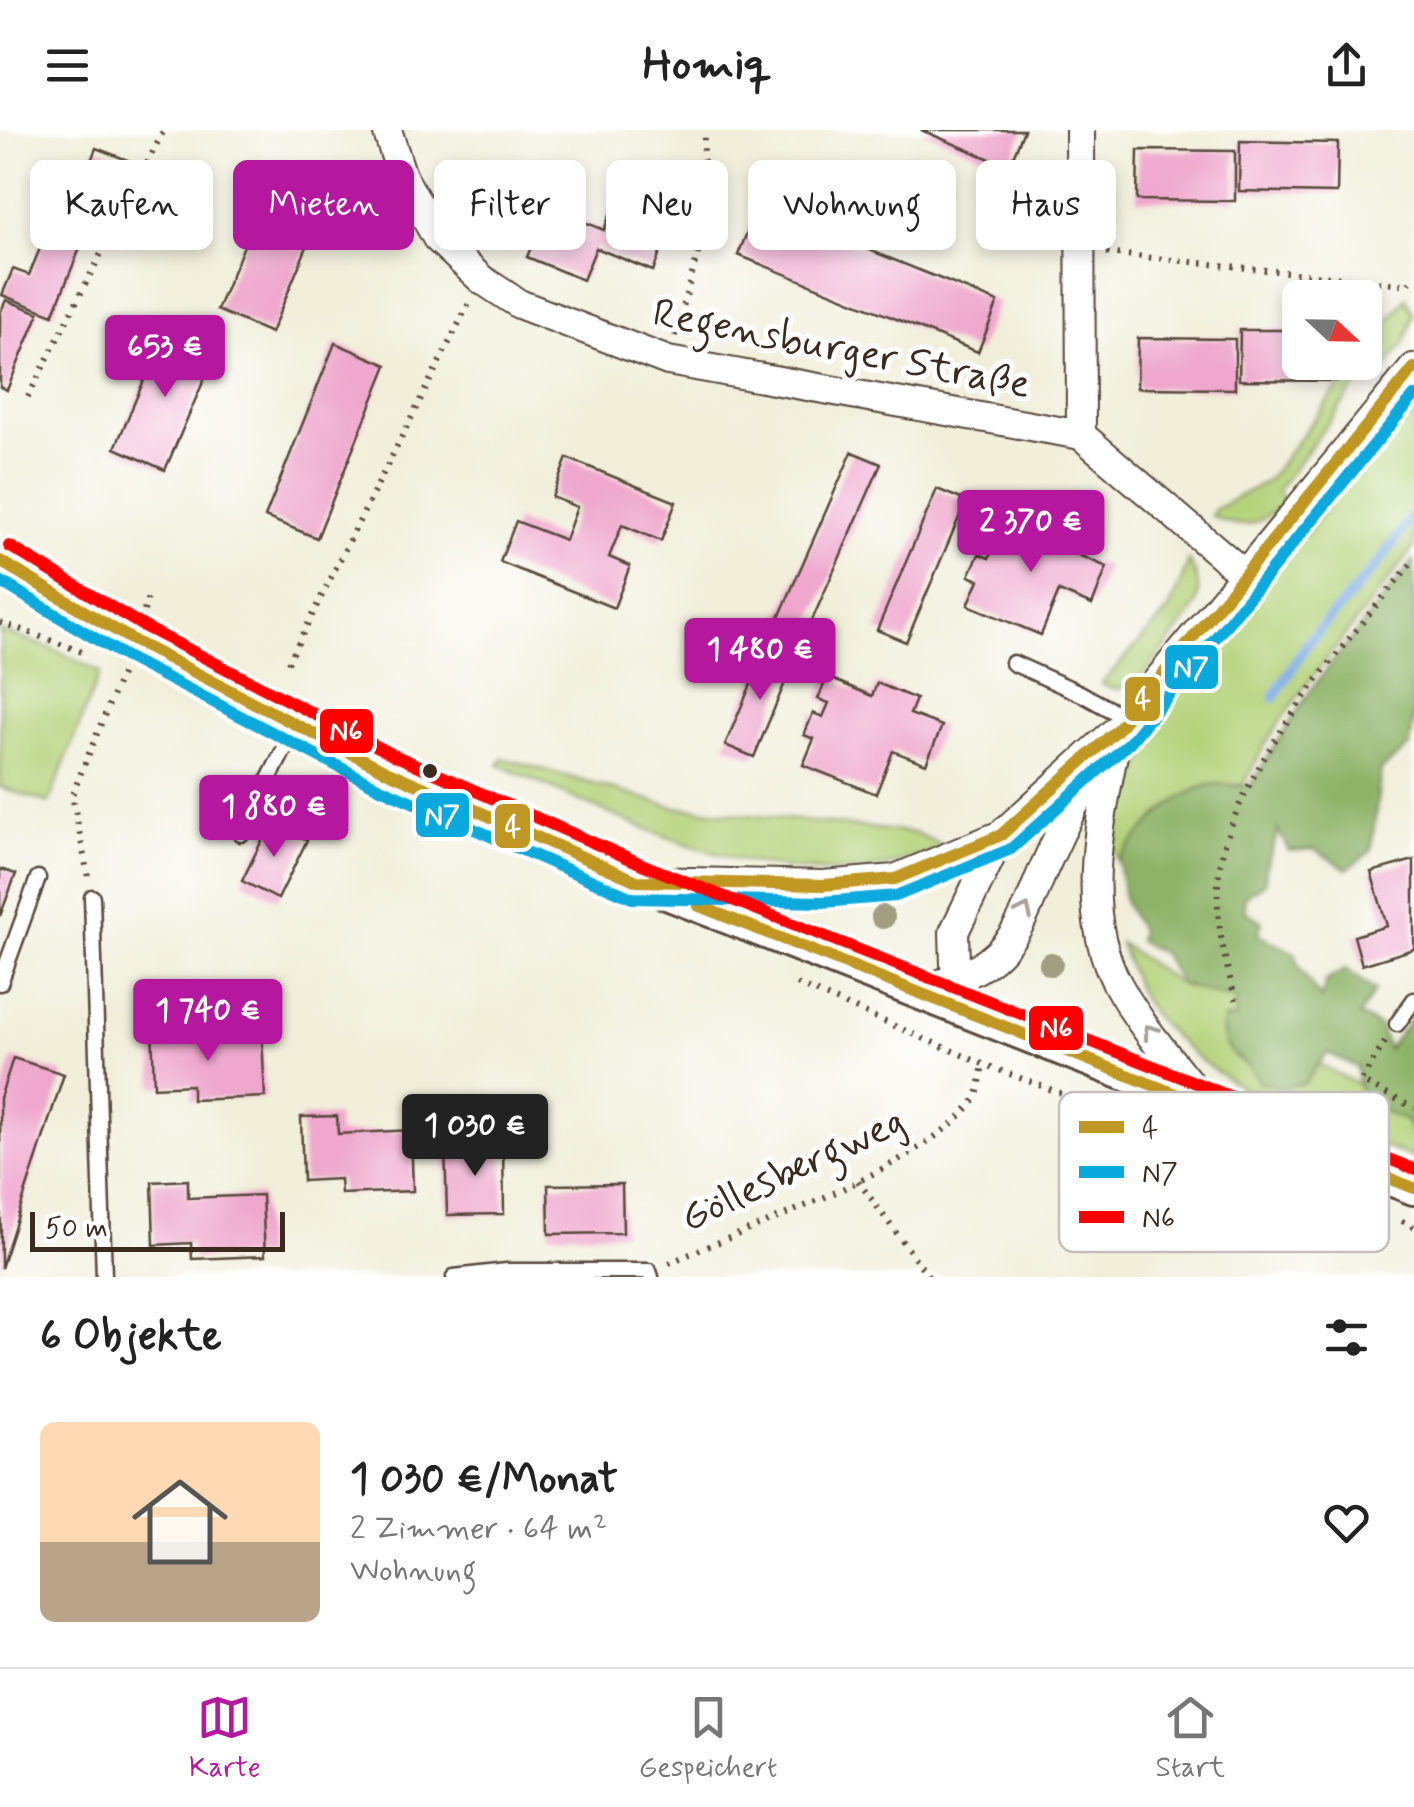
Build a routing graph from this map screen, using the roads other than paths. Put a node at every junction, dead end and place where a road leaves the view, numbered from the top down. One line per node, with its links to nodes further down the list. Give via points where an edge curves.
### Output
1 (387, 130): 4 (street, Regensburger Straße, via 402,176 437,238 481,280 519,304 668,361)
2 (1080, 130): 4 (street)
3 (1414, 368): 6 (street)
4 (1082, 435): 6 (street)
5 (0, 561): 9 (street)
6 (1245, 575): 8 (street)
7 (1013, 664): 8 (lane, via 1082,694)
8 (1122, 724): 11 (street); 15 (street, one-way to 8, via 1006,945); 22 (street, one-way to 8, via 1117,982 1098,920 1097,853)
9 (296, 726): 10 (lane); 13 (street)
10 (241, 834)
11 (1001, 834): 13 (street, via 895,879 823,885); 15 (street, via 954,932)
12 (38, 878): 16 (lane)
13 (637, 881): 17 (street)
14 (92, 897): 26 (lane)
15 (959, 978): 17 (street); 19 (street)
16 (0, 983)
17 (911, 990): 19 (street)
18 (1414, 1000): 20 (lane)
19 (977, 1016): 21 (street)
20 (1397, 1024)
21 (1169, 1092)
22 (1197, 1092)
23 (1389, 1178): 24 (street)
24 (1414, 1188)
25 (650, 1274): 27 (lane, Göllesbergweg)
26 (104, 1277)
27 (454, 1277)

